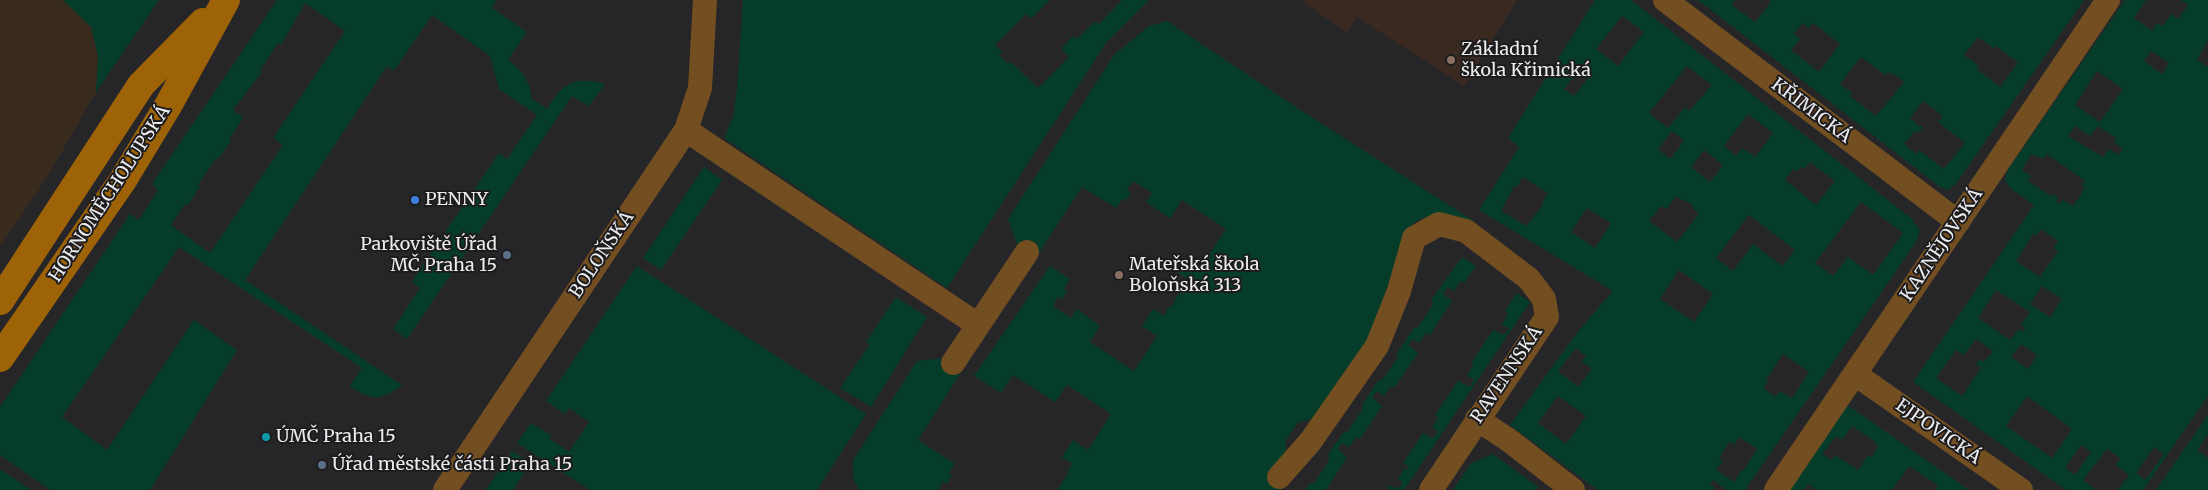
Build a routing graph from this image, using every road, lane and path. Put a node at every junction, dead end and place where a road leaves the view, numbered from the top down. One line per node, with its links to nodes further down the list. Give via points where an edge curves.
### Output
1 (225, 0): 8 (street, HORNOMĚCHOLUPSKÁ, via 141,85); 10 (street, HORNOMĚCHOLUPSKÁ, via 169,104 123,180)
2 (705, 0): 5 (street, BOLOŇSKÁ, via 700,88)
3 (1665, 0): 6 (street, KŘIMICKÁ)
4 (2108, 0): 6 (street, KAZNĚJOVSKÁ)
5 (686, 130): 9 (street); 15 (street, BOLOŇSKÁ)
6 (1958, 222): 12 (street, KAZNĚJOVSKÁ)
7 (1027, 252): 9 (street)
8 (0, 302)
9 (978, 325): 11 (street)
10 (0, 358)
11 (953, 363)
12 (1855, 374): 18 (street, KAZNĚJOVSKÁ); 19 (street, EJPOVICKÁ)
13 (1477, 420): 14 (street, RAVENNSKÁ, via 1546,317 1544,299 1529,279 1466,231 1439,224 1414,238 1399,291 1377,346 1310,442); 16 (street, RAVENNSKÁ); 17 (street)
14 (1279, 477)
15 (445, 490)
16 (1430, 490)
17 (1573, 490)
18 (1776, 490)
19 (2021, 490)

